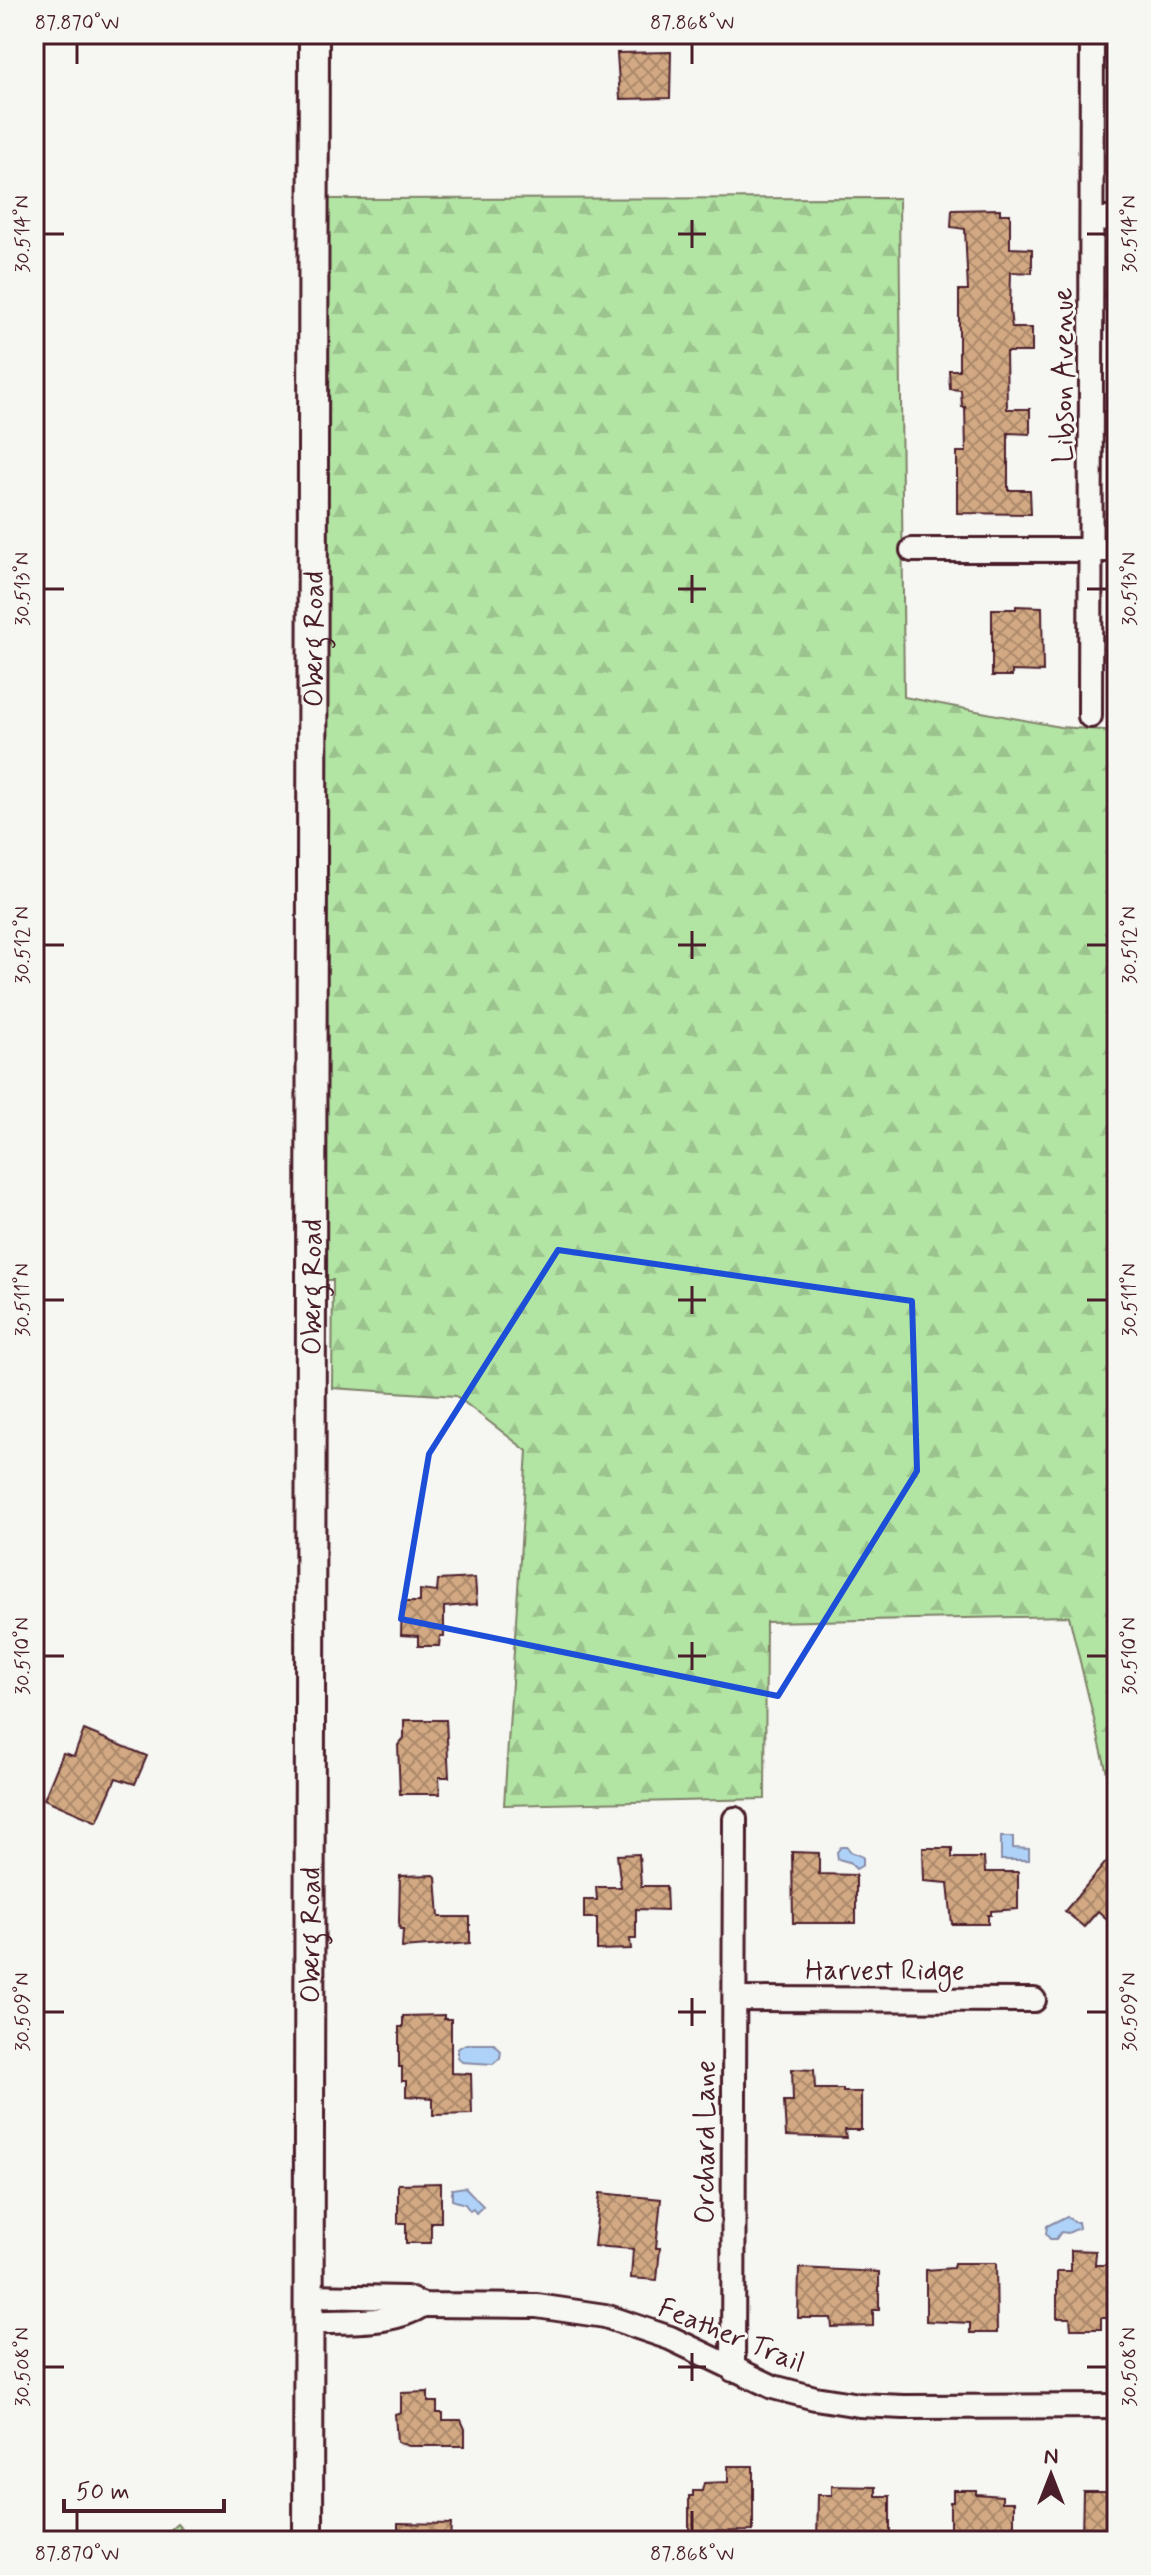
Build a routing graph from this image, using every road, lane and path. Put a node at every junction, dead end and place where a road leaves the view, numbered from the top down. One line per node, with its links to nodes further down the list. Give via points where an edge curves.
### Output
1 (314, 34): 12 (street, Oberg Road)
2 (1092, 34): 3 (street, Libson Avenue)
3 (1092, 219): 4 (street); 6 (street, Libson Avenue)
4 (1117, 219)
5 (912, 550): 6 (street)
6 (1092, 550): 7 (street); 8 (street, Libson Avenue)
7 (1117, 550)
8 (1090, 716)
9 (735, 1819): 10 (street, Orchard Lane)
10 (735, 1999): 11 (street, Harvest Ridge); 13 (street, Orchard Lane)
11 (1034, 2000)
12 (310, 2309): 13 (street, Feather Trail, via 389,2319 423,2305 537,2306 605,2316 670,2338); 15 (street, Oberg Road)
13 (733, 2370): 14 (street, Feather Trail, via 773,2387 859,2405)
14 (1117, 2406)
15 (308, 2541)

